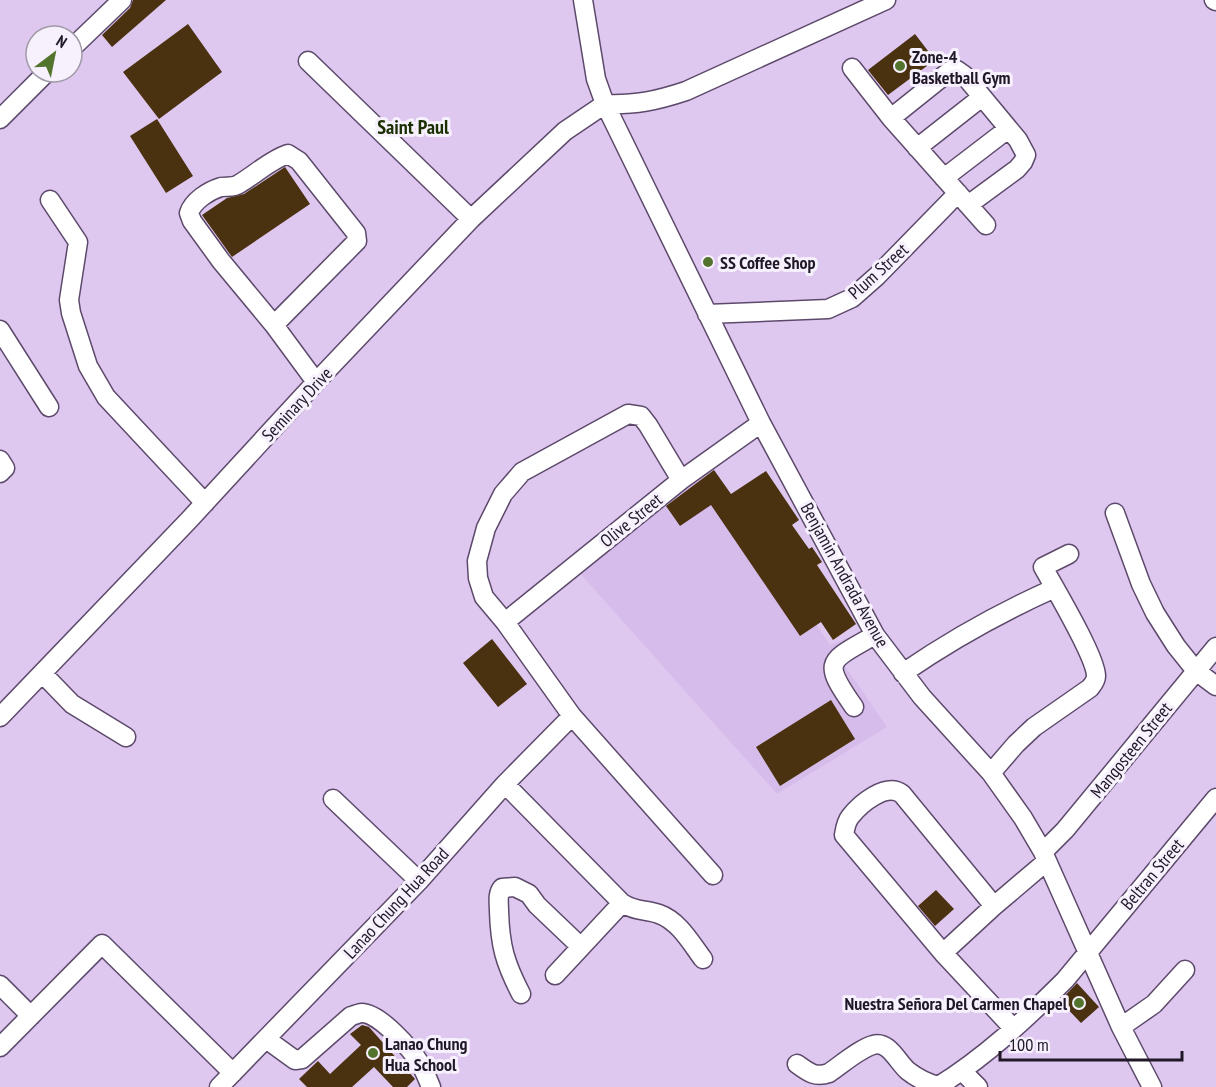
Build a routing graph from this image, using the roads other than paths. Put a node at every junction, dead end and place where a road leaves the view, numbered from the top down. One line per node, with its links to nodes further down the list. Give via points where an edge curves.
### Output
1 (122, 0): 4 (street)
2 (583, 0): 9 (street, Benjamin Andrada Avenue, via 596,79)
3 (886, 0): 9 (street, via 686,91 641,104)
4 (84, 36)
5 (308, 61): 17 (street)
6 (852, 68): 10 (street)
7 (35, 84): 11 (street)
8 (982, 96): 10 (street, via 964,75 951,70); 12 (street); 13 (street)
9 (605, 104): 17 (street, Seminary Drive, via 565,131); 19 (street, Benjamin Andrada Avenue)
10 (891, 118): 13 (street)
11 (0, 119)
12 (1008, 129): 14 (street); 15 (street, Plum Street, via 1026,155 1023,162)
13 (917, 148): 14 (street)
14 (944, 178): 15 (street)
15 (963, 199): 18 (street); 19 (street, Plum Street, via 852,298 828,309)
16 (50, 200): 26 (street, via 78,242 69,300 88,366 106,398)
17 (471, 219): 22 (street, Seminary Drive)
18 (986, 225)
19 (707, 314): 24 (street, Benjamin Andrada Avenue)
20 (274, 325): 20 (street, via 221,261 189,213 205,195 236,186 288,154 300,161 356,233 357,241); 22 (street)
21 (0, 330): 23 (street)
22 (316, 382): 26 (street, Seminary Drive)
23 (49, 408)
24 (761, 423): 25 (street, Olive Street); 31 (street, Benjamin Andrada Avenue)
25 (681, 480): 30 (street, Olive Street); 30 (street, via 648,424 634,414 522,472 503,494 486,528 477,561 484,597)
26 (206, 503): 34 (street, Seminary Drive)
27 (1115, 513): 33 (street, via 1155,613)
28 (1069, 554): 29 (street, via 1043,567)
29 (1055, 588): 35 (street, via 1003,612); 41 (street, via 1096,673 1093,684 1034,727)
30 (505, 622): 38 (street)
31 (875, 635): 35 (street, Benjamin Andrada Avenue); 37 (street, via 844,653 832,668)
32 (1216, 647): 33 (street, Mangosteen Street)
33 (1196, 671): 36 (street); 45 (street, Mangosteen Street)
34 (42, 673): 39 (street, Seminary Drive); 40 (street, via 72,704)
35 (903, 673): 41 (street, Benjamin Andrada Avenue)
36 (1216, 686)
37 (854, 707)
38 (572, 716): 42 (street, Lanao Chung Hua Road); 46 (street)
39 (0, 717)
40 (126, 736)
41 (991, 773): 45 (street, Benjamin Andrada Avenue)
42 (505, 784): 47 (street, Lanao Chung Hua Road); 48 (street)
43 (1216, 798): 51 (street, Beltran Street)
44 (333, 799): 47 (street)
45 (1045, 856): 49 (street, Mangosteen Street); 51 (street, Benjamin Andrada Avenue)
46 (713, 875)
47 (419, 881): 61 (street, Lanao Chung Hua Road)
48 (622, 903): 50 (street); 53 (street, via 675,923)
49 (994, 906): 52 (street, Mangosteen Street); 52 (street, via 896,790 871,798 849,818 844,835)
50 (581, 947): 55 (street); 57 (street, via 529,894 515,887 502,888 501,945)
51 (1088, 951): 59 (street, Beltran Street, via 1058,988); 60 (street, Benjamin Andrada Avenue)
52 (943, 953): 59 (street)
53 (703, 959)
54 (1185, 970): 60 (street, via 1154,1004)
55 (555, 975)
56 (0, 986): 58 (street)
57 (521, 994)
58 (31, 1016): 62 (street); 65 (street, via 102,944)
59 (1013, 1028): 64 (street, Beltran Street)
60 (1121, 1028): 70 (street, Benjamin Andrada Avenue)
61 (266, 1039): 65 (street, Lanao Chung Hua Road); 67 (street, via 295,1060 302,1059 351,1016 370,1015 404,1044 421,1065)
62 (0, 1047)
63 (797, 1064): 68 (street, via 820,1076 873,1044 883,1045 909,1072)
64 (962, 1071): 68 (street, Beltran Street); 69 (street)
65 (233, 1073): 66 (street, Lanao Chung Hua Road)
66 (219, 1087)
67 (431, 1087)
68 (937, 1087)
69 (978, 1087)
70 (1152, 1087)

